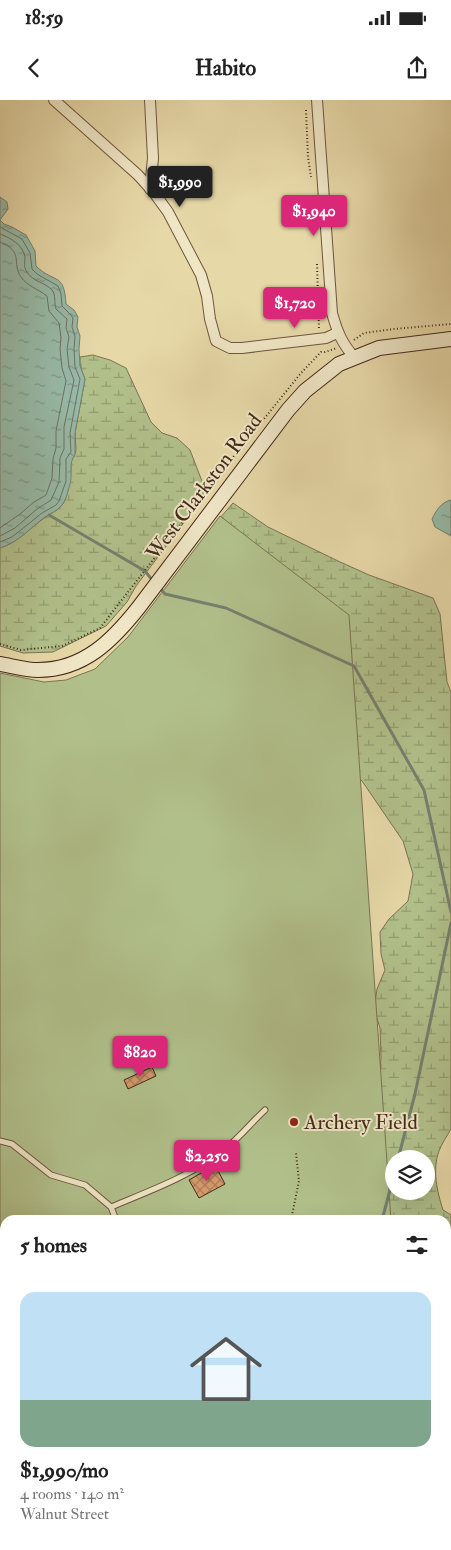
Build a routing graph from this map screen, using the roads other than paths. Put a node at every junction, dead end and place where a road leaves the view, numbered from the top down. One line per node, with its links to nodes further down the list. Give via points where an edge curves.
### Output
1 (54, 100): 4 (street)
2 (150, 100): 4 (street, via 153,158)
3 (318, 100): 5 (street, via 332,313)
4 (150, 189): 5 (street, via 168,212 201,275 216,341 230,348 319,339)
5 (337, 333): 7 (street)
6 (451, 339): 7 (main road, West Clarkston Road, via 379,348)
7 (355, 358): 8 (main road, West Clarkston Road, via 339,364 288,410 139,607 106,644 76,663 60,668 37,670)
8 (0, 664)
9 (264, 1110): 11 (lane, via 224,1150 197,1168)
10 (0, 1142): 11 (lane, via 12,1144 51,1175 85,1185)
11 (111, 1207): 12 (lane)
12 (114, 1215)

